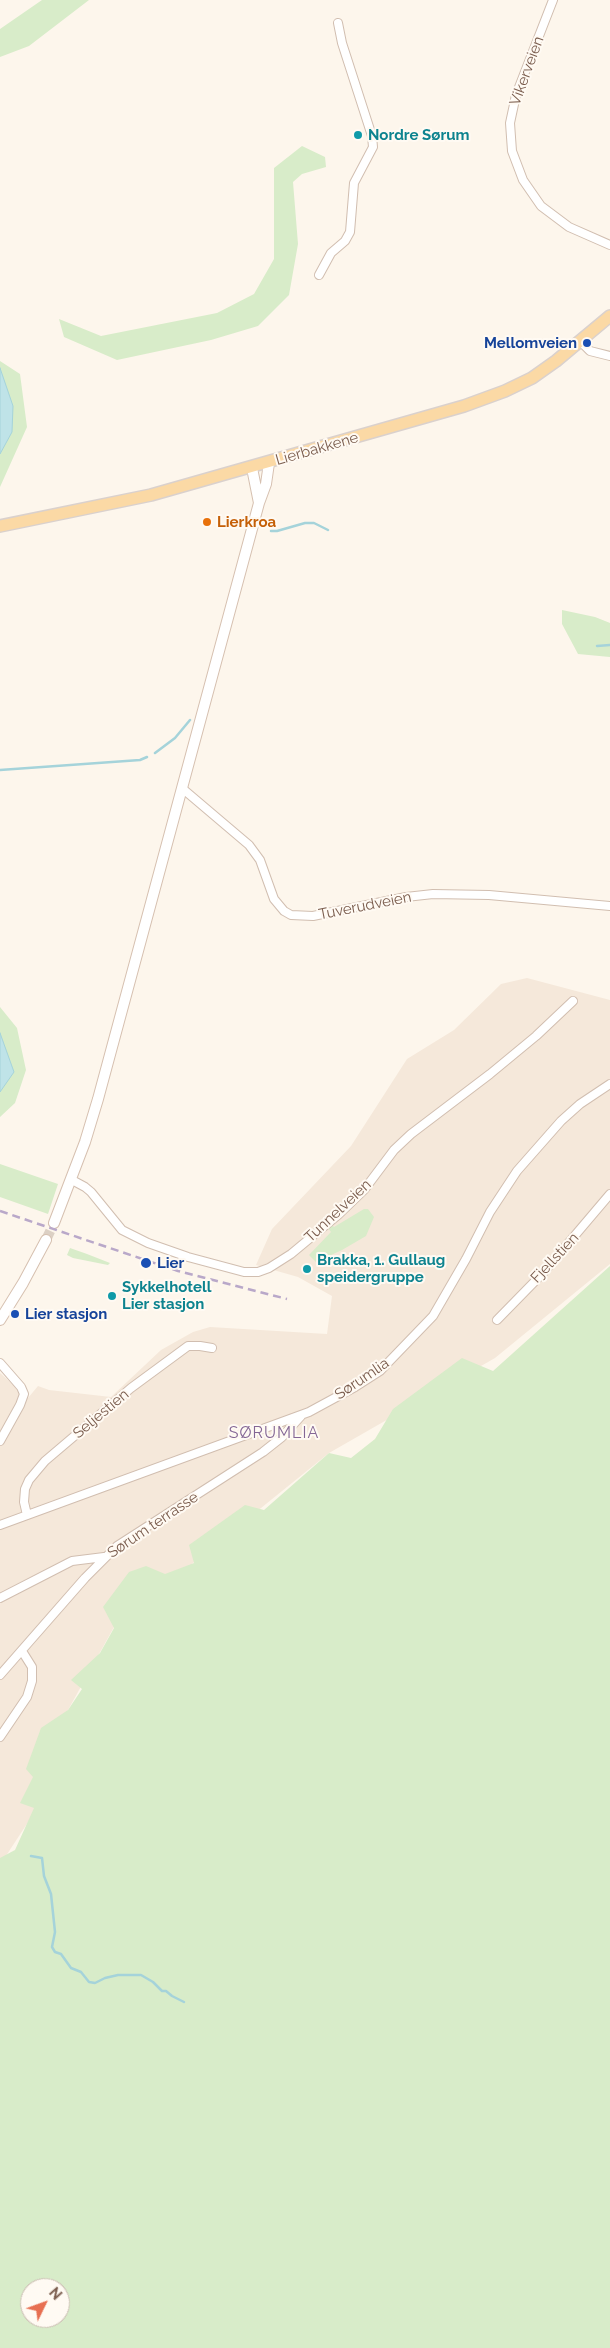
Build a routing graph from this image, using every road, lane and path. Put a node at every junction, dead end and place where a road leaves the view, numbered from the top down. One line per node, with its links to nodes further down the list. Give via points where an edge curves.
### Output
1 (553, 0): 3 (street, Vikerveien, via 516,95 510,123 512,151 523,180 541,206 569,226)
2 (338, 23): 4 (street, via 373,147 354,183 350,232 331,253)
3 (610, 245)
4 (319, 275)
5 (610, 316): 6 (main road, Lierbakkene)
6 (580, 342): 7 (street, via 594,353); 8 (main road, Lierbakkene, via 544,370 506,391 436,415)
7 (610, 356)
8 (269, 463): 9 (main road, Lierbakkene); 10 (main road)
9 (252, 468): 10 (main road); 11 (main road, Lierbakkene, via 111,505)
10 (259, 503): 12 (main road)
11 (0, 526)
12 (183, 788): 13 (street, Tuverudveien, via 249,845 260,860 274,899 291,915 313,916 433,894 488,895); 16 (main road, via 98,1099)
13 (610, 906)
14 (573, 1001): 16 (street, Tunnelveien, via 490,1074 411,1134 394,1150 364,1190 338,1215 291,1254 258,1272 244,1272 148,1243 122,1230 85,1186)
15 (610, 1084): 24 (street, Sørumlia, via 561,1121 506,1186 443,1299 422,1329 380,1371)
16 (72, 1180): 18 (main road)
17 (610, 1194): 21 (street, Fjellstien, via 543,1273)
18 (54, 1223)
19 (46, 1240): 20 (main road)
20 (0, 1320)
21 (497, 1320)
22 (212, 1348): 26 (street, Seljestien, via 188,1346 131,1388 45,1461 25,1489)
23 (0, 1363): 25 (street, via 24,1394)
24 (302, 1415): 26 (street, Sørumlia); 28 (street, Sørum terrasse, via 263,1452 128,1538)
25 (0, 1441)
26 (27, 1515): 27 (street, Sørumlia)
27 (0, 1525)
28 (104, 1558): 29 (street, via 72,1562); 30 (street, Sørum terrasse)
29 (0, 1598)
30 (22, 1651): 31 (street, Sørum terrasse); 32 (street, via 32,1667 32,1681 27,1697)
31 (0, 1675)
32 (0, 1737)

